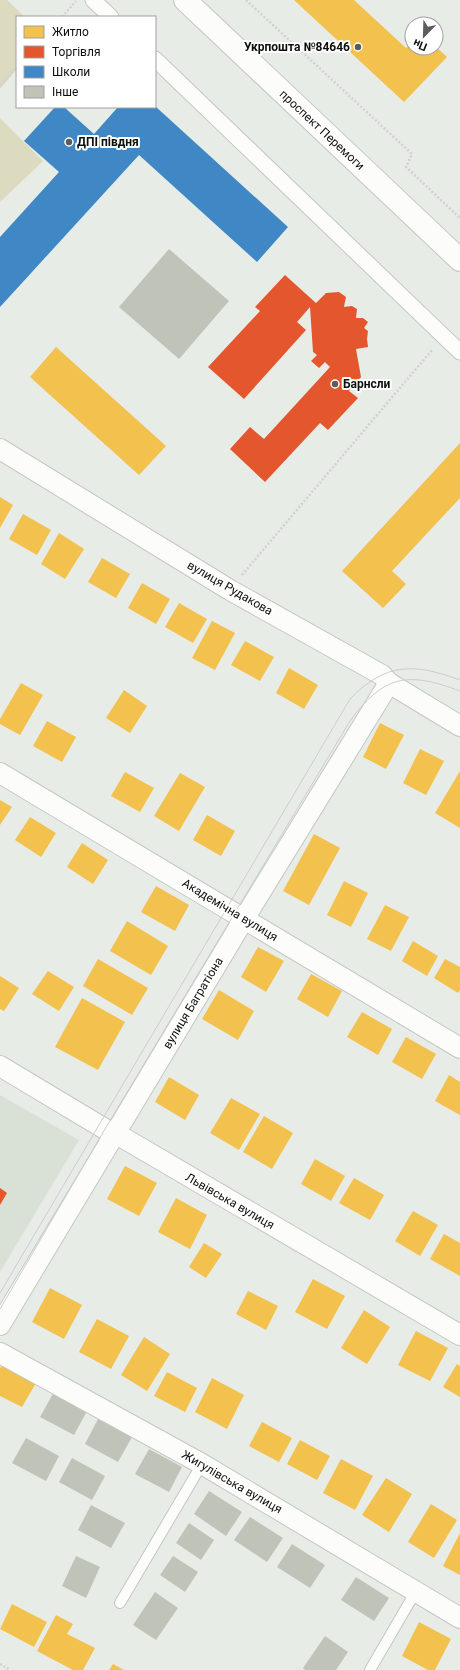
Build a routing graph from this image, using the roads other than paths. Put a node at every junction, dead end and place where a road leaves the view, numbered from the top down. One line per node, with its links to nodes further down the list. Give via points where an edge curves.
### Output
1 (93, 0): 3 (street)
2 (185, 0): 5 (main road, проспект Перемоги)
3 (110, 16)
4 (156, 60): 6 (street)
5 (460, 260)
6 (460, 352)
7 (0, 449): 8 (street, вулиця Рудакова, via 230,590 382,675)
8 (389, 683): 9 (street, вулиця Рудакова); 11 (street, вулиця Багратіона)
9 (460, 726)
10 (0, 773): 11 (street, Академічна вулиця)
11 (244, 919): 12 (street, Академічна вулиця); 14 (street, вулиця Багратіона)
12 (460, 1048)
13 (0, 1066): 14 (street, Львівська вулиця)
14 (114, 1133): 15 (street, вулиця Багратіона); 16 (street, Львівська вулиця)
15 (0, 1325)
16 (460, 1336)
17 (0, 1353): 18 (street, Жигулівська вулиця)
18 (202, 1464): 19 (street, Жигулівська вулиця); 20 (lane)
19 (416, 1591): 21 (street, Жигулівська вулиця); 22 (lane)
20 (120, 1603)
21 (460, 1618)
22 (370, 1670)

